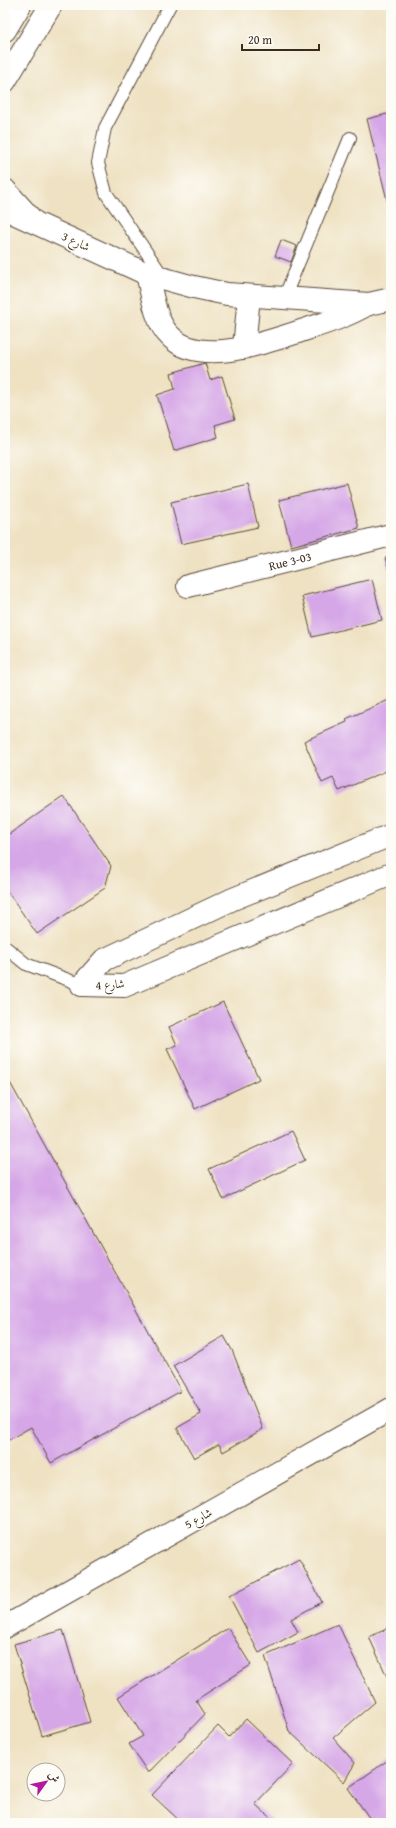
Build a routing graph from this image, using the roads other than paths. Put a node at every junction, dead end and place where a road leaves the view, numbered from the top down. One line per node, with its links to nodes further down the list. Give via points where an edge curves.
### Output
1 (20, 5): 4 (street)
2 (51, 5): 5 (street)
3 (170, 5): 9 (lane, via 105,128 98,162 106,193)
4 (5, 30)
5 (5, 81)
6 (350, 138): 11 (lane)
7 (5, 190): 8 (street)
8 (16, 216): 9 (street, شارع 3)
9 (156, 276): 10 (street, شارع 3, via 227,294); 14 (street, شارع 3, via 161,325 175,341 194,350)
10 (249, 296): 11 (street, شارع 3); 14 (street)
11 (284, 298): 13 (street, شارع 3)
12 (391, 299): 13 (street, شارع 3)
13 (369, 304): 14 (street, شارع 3, via 337,320)
14 (244, 348)
15 (391, 535): 16 (street, Rue 3-03)
16 (188, 586)
17 (391, 835): 20 (street, شارع 4, via 232,899 104,960)
18 (391, 874): 20 (street, شارع 4, via 124,986)
19 (5, 947): 20 (lane, via 26,964)
20 (82, 985)
21 (391, 1409): 22 (street, شارع 5)
22 (5, 1627)

